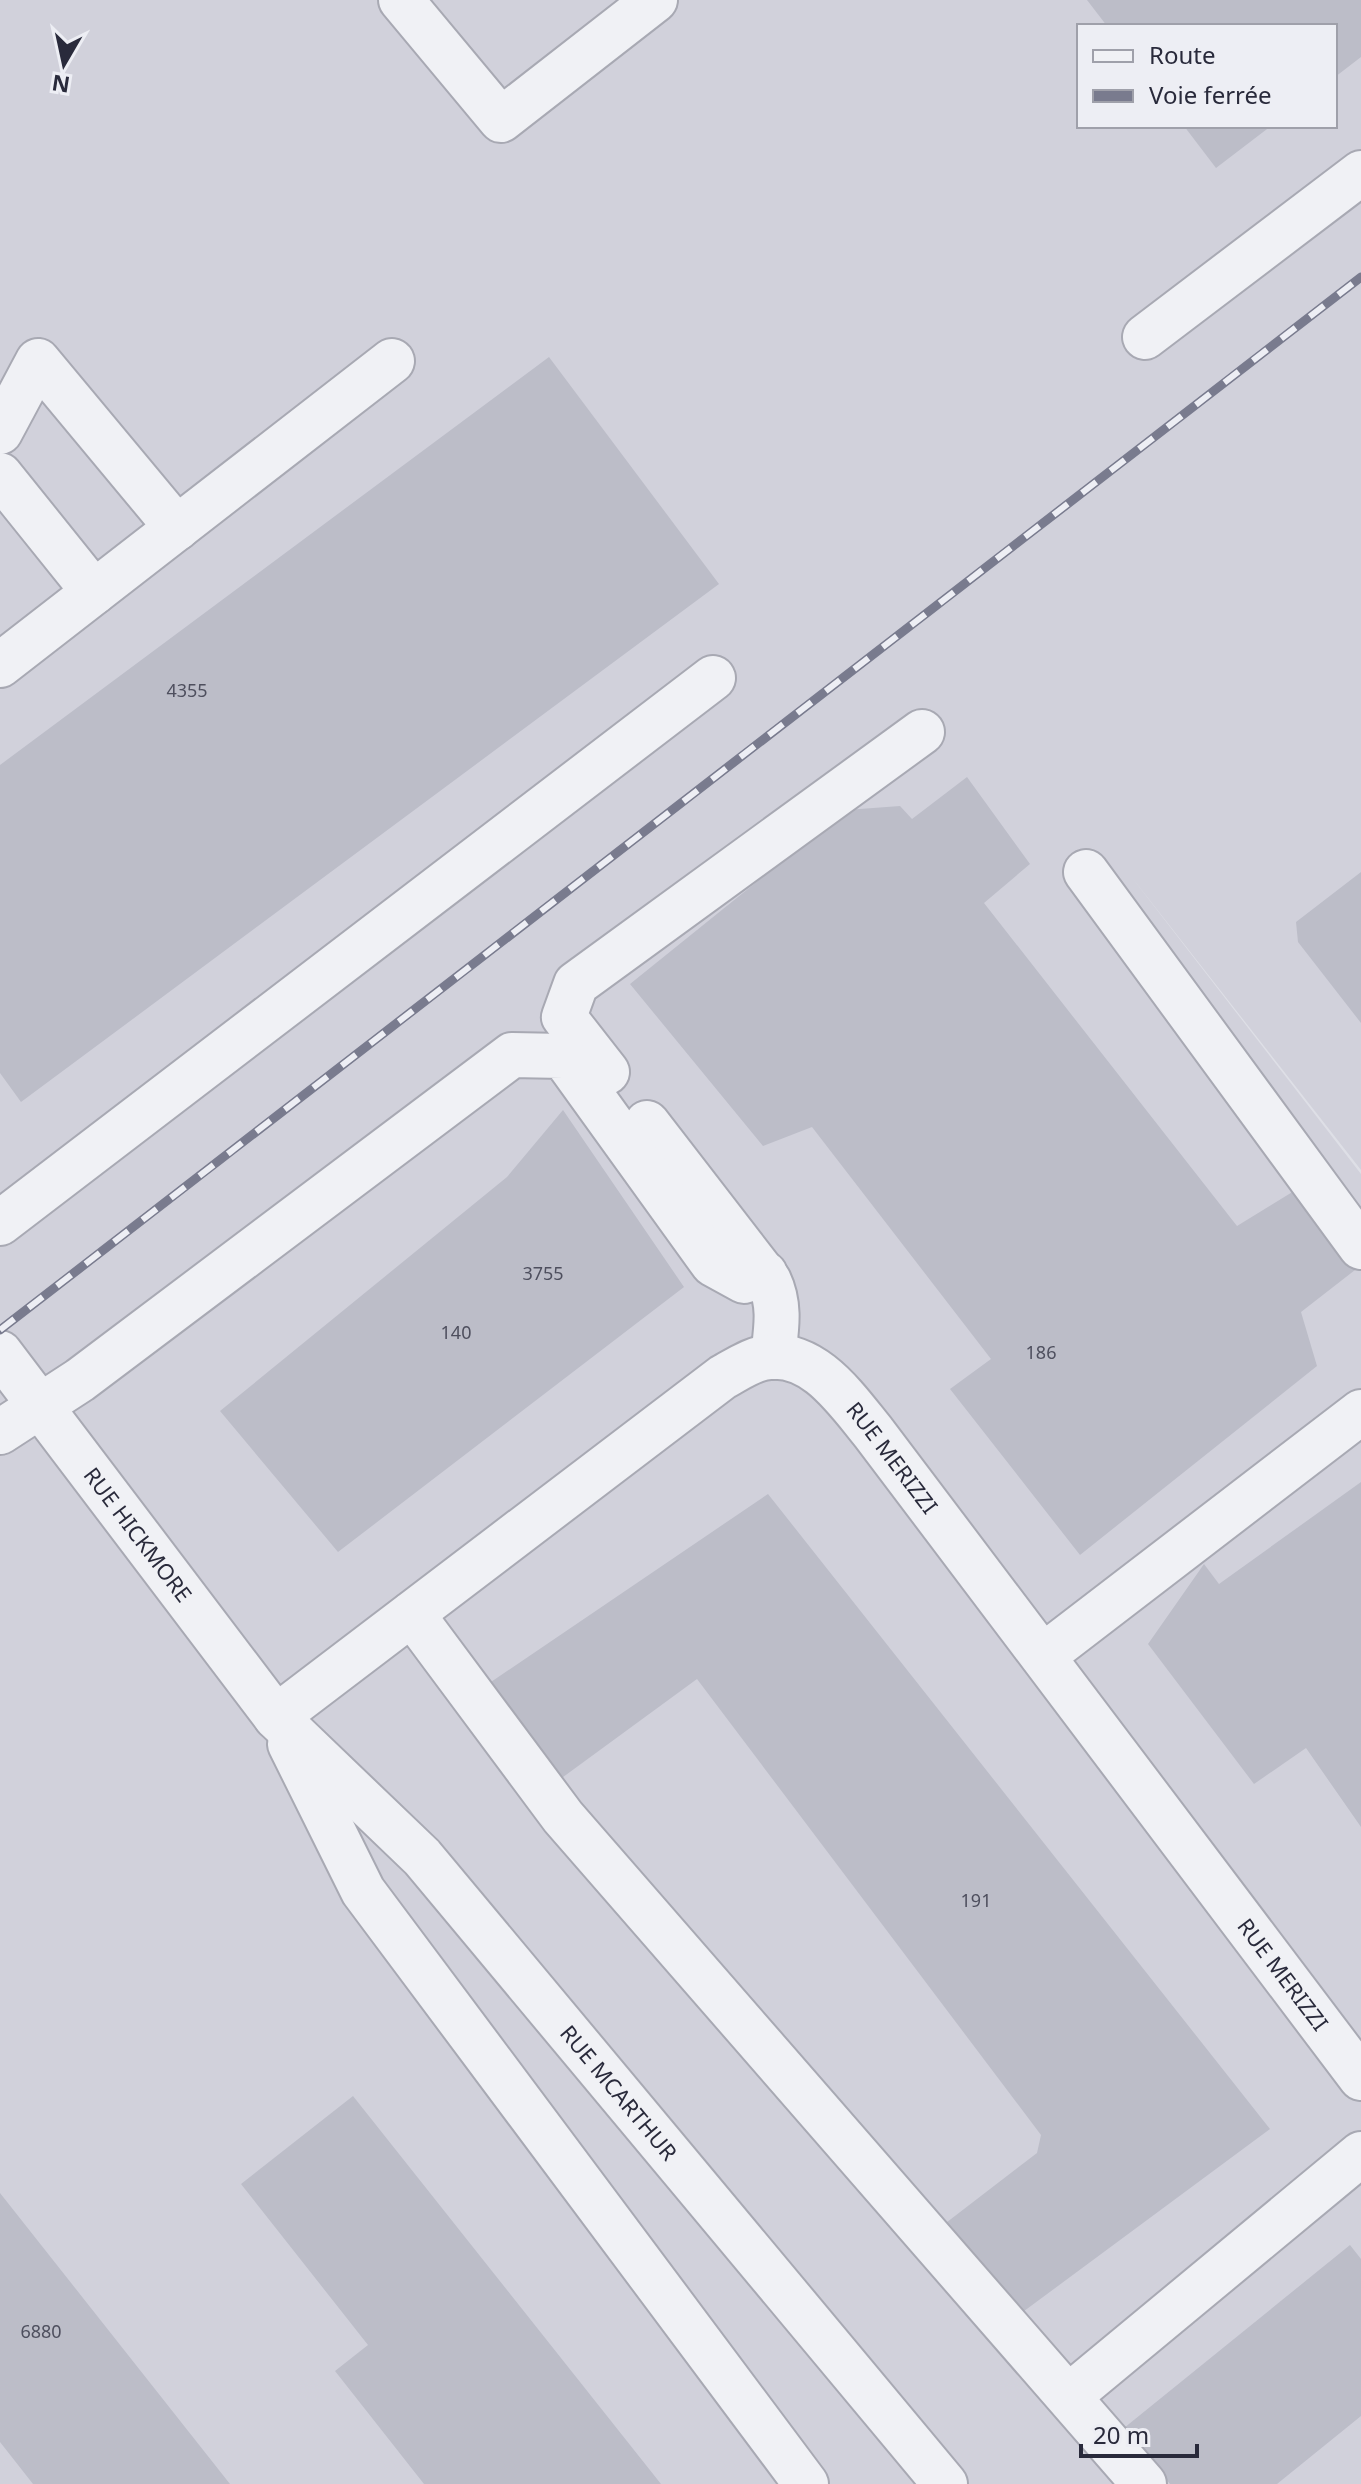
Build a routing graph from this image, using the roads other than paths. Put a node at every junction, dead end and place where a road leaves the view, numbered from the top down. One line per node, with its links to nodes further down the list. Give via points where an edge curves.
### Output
1 (401, 0): 2 (street, via 501,120)
2 (655, 0)
3 (1361, 173): 4 (street)
4 (1145, 337)
5 (392, 361): 8 (street)
6 (0, 432): 8 (street, via 38,361)
7 (0, 475): 9 (street)
8 (177, 528): 9 (street)
9 (94, 592): 10 (street)
10 (0, 665)
11 (713, 678): 14 (street)
12 (922, 732): 16 (street, via 576,984 564,1017)
13 (1086, 872): 15 (street)
14 (0, 1223)
15 (1361, 1247)
16 (765, 1274): 18 (street, via 777,1299); 19 (street, via 744,1281 713,1264 563,1056 512,1055)
17 (0, 1353): 19 (street, RUE HICKMORE)
18 (773, 1357): 22 (street, via 723,1377); 23 (street, RUE MERIZZI, via 806,1365 839,1391)
19 (39, 1407): 21 (street); 24 (street, RUE HICKMORE)
20 (1361, 1412): 23 (street)
21 (0, 1432)
22 (412, 1614): 24 (street); 27 (street, via 563,1817)
23 (1043, 1656): 25 (street, RUE MERIZZI)
24 (276, 1717): 28 (street, via 363,1891); 29 (street, RUE MCARTHUR, via 422,1857)
25 (1361, 2078)
26 (1361, 2154): 27 (street)
27 (1069, 2396): 30 (street)
28 (806, 2484)
29 (945, 2484)
30 (1144, 2484)

